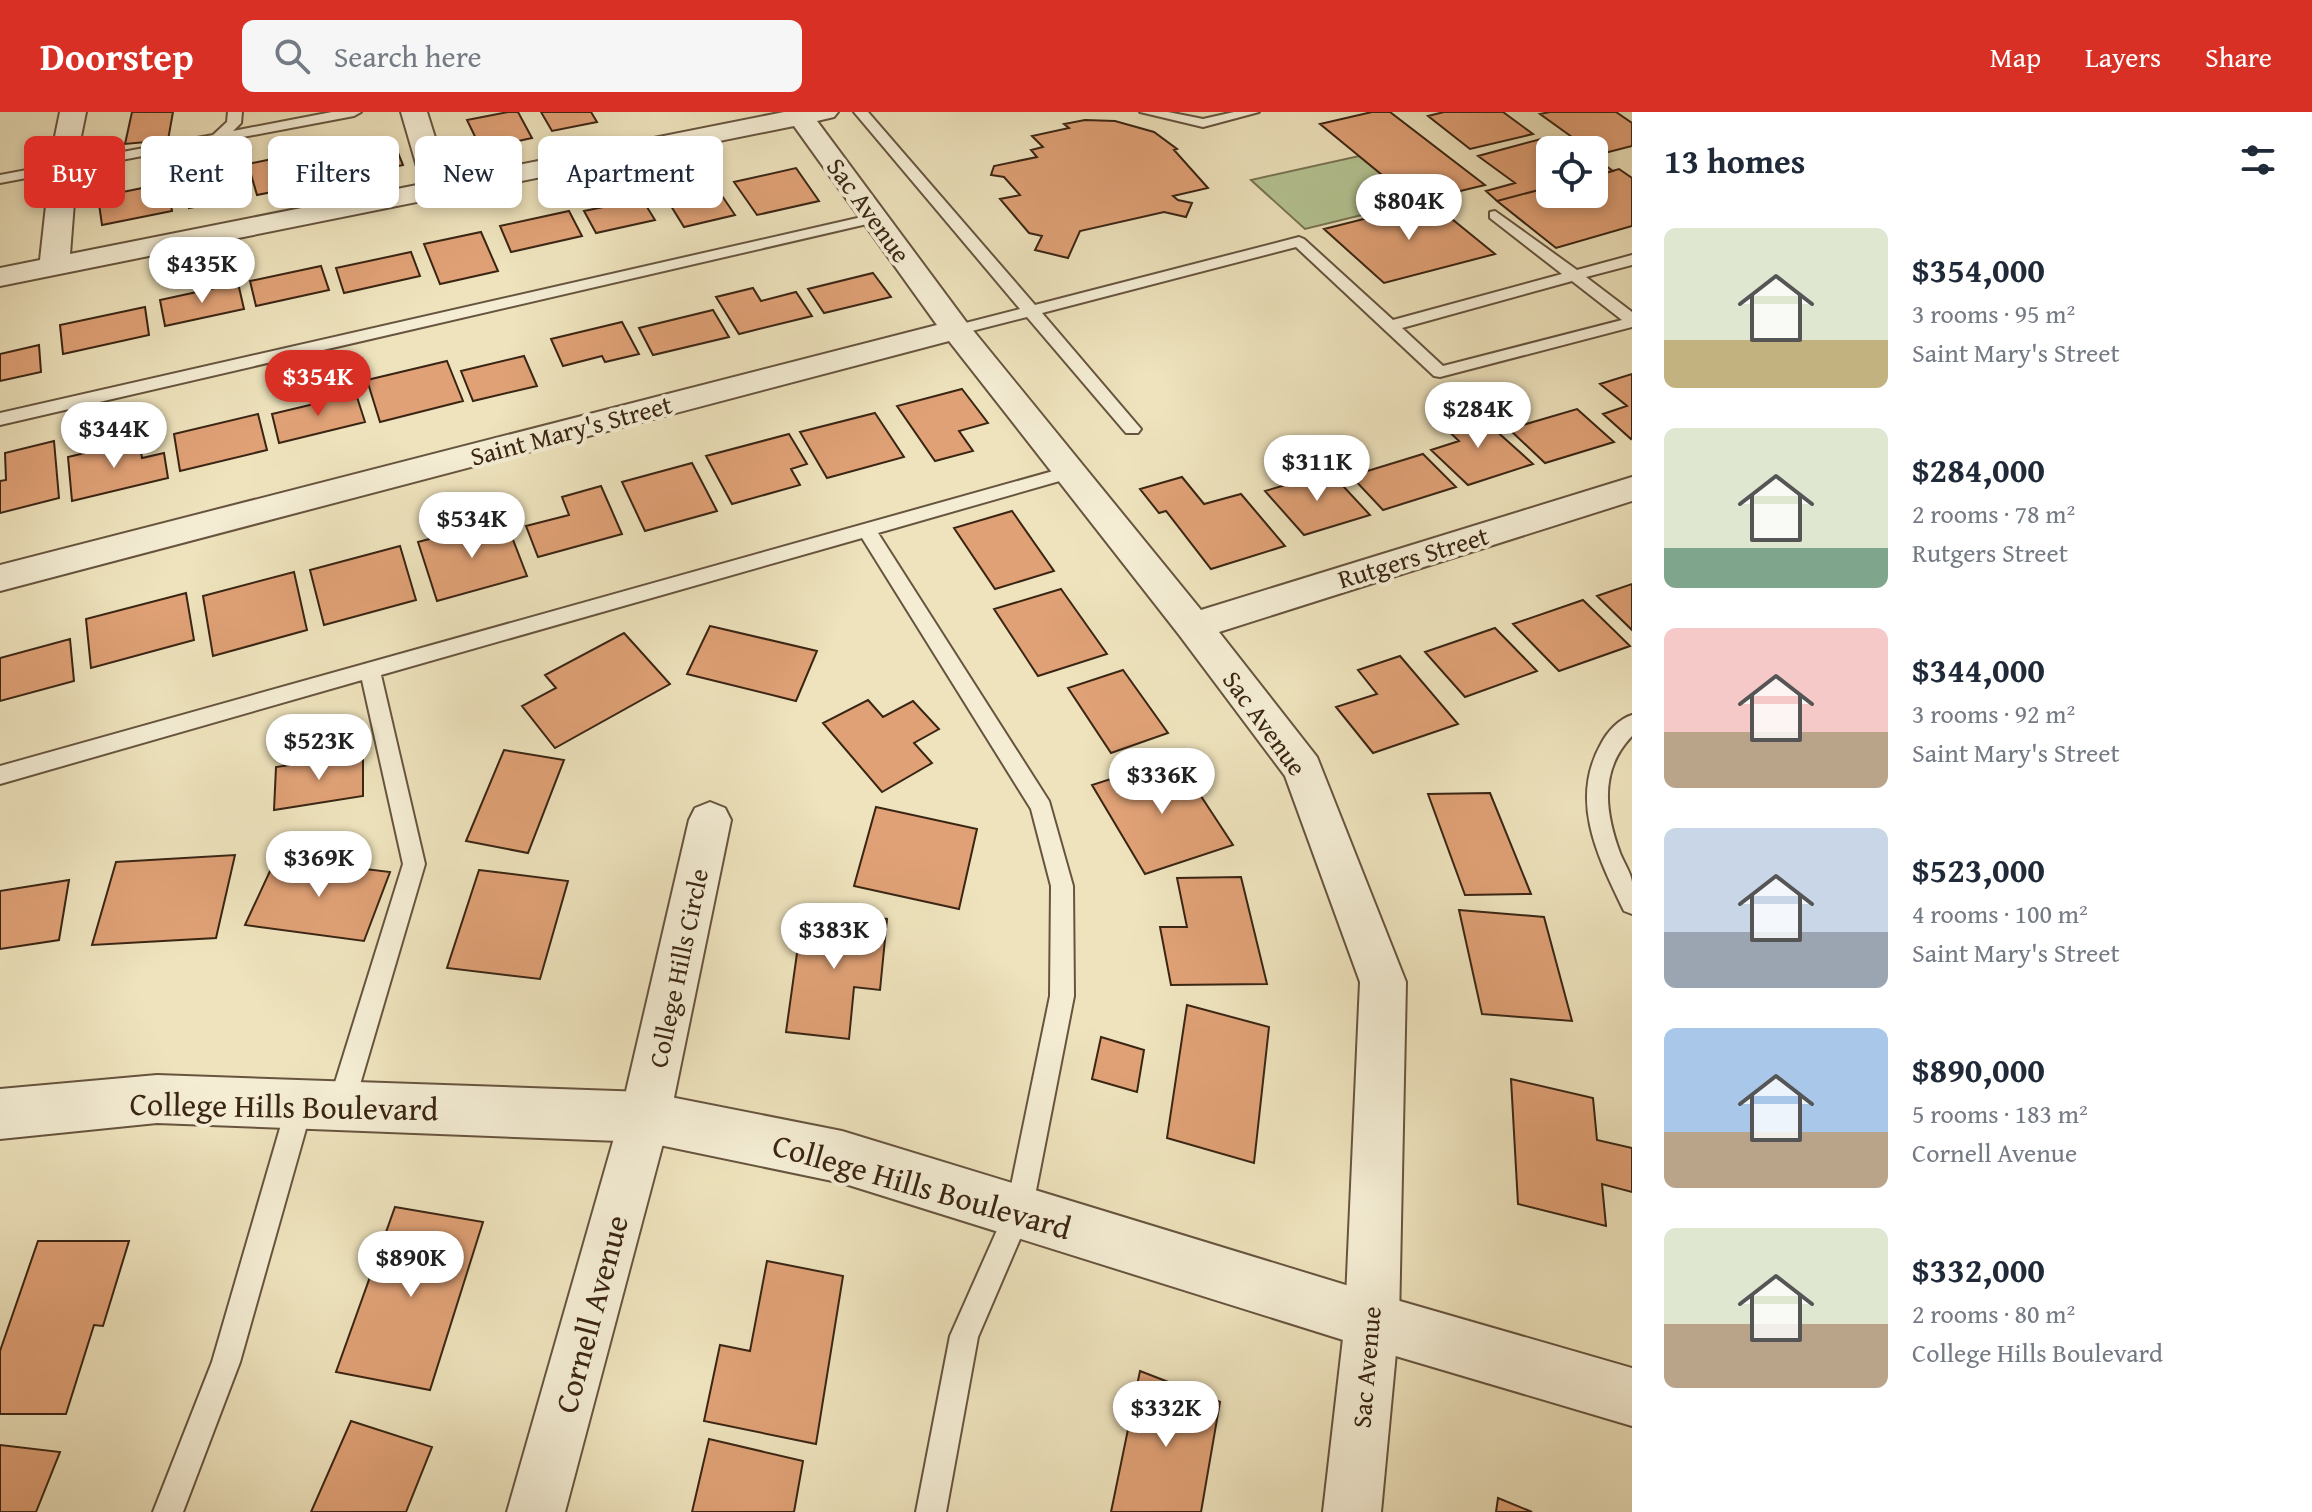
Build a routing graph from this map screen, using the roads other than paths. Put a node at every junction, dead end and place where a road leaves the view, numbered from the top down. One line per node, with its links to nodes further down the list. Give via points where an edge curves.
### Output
1 (73, 112): 9 (street)
2 (235, 112): 10 (lane, via 234,123)
3 (354, 112): 11 (lane)
4 (414, 112): 12 (street)
5 (861, 112): 24 (lane)
6 (1147, 112): 7 (lane, via 1203,123)
7 (1252, 112)
8 (808, 114): 13 (street); 19 (street, Sac Avenue)
9 (69, 136)
10 (219, 136)
11 (228, 136)
12 (421, 136)
13 (522, 173)
14 (24, 175): 15 (lane)
15 (0, 179)
16 (415, 194): 21 (street)
17 (59, 208): 21 (street)
18 (1495, 215): 22 (lane)
19 (875, 218): 27 (street, Sac Avenue); 28 (lane)
20 (1632, 260): 22 (lane)
21 (54, 266): 23 (street)
22 (1576, 275): 25 (lane); 26 (lane)
23 (0, 277)
24 (1031, 310): 26 (lane, via 1299,242); 27 (lane); 29 (lane)
25 (1632, 321): 26 (lane, via 1440,372)
26 (1390, 326)
27 (956, 330): 30 (street, Sac Avenue); 33 (street, Saint Mary's Street)
28 (0, 419)
29 (1132, 429)
30 (1071, 472): 32 (lane); 34 (street, Sac Avenue)
31 (1632, 489): 34 (street, Rutgers Street)
32 (867, 530): 35 (lane); 43 (lane, via 1041,807 1062,886 1062,996)
33 (0, 578)
34 (1193, 626): 44 (street, Sac Avenue, via 1303,769 1383,982)
35 (370, 671): 37 (lane); 40 (lane, via 414,864)
36 (1632, 723): 39 (lane, via 1615,735 1600,767 1594,806 1607,853)
37 (0, 775)
38 (710, 820): 42 (street, College Hills Circle)
39 (1632, 904)
40 (320, 1104): 41 (street, College Hills Boulevard, via 157,1099); 42 (street, College Hills Boulevard); 46 (lane)
41 (0, 1114)
42 (645, 1117): 43 (street, College Hills Boulevard, via 842,1157); 47 (street, Cornell Avenue)
43 (1019, 1211): 44 (street, College Hills Boulevard); 48 (lane, via 964,1336)
44 (1372, 1321): 45 (street, College Hills Boulevard); 49 (street, Sac Avenue)
45 (1632, 1397)
46 (168, 1512)
47 (536, 1512)
48 (931, 1512)
49 (1352, 1512)

